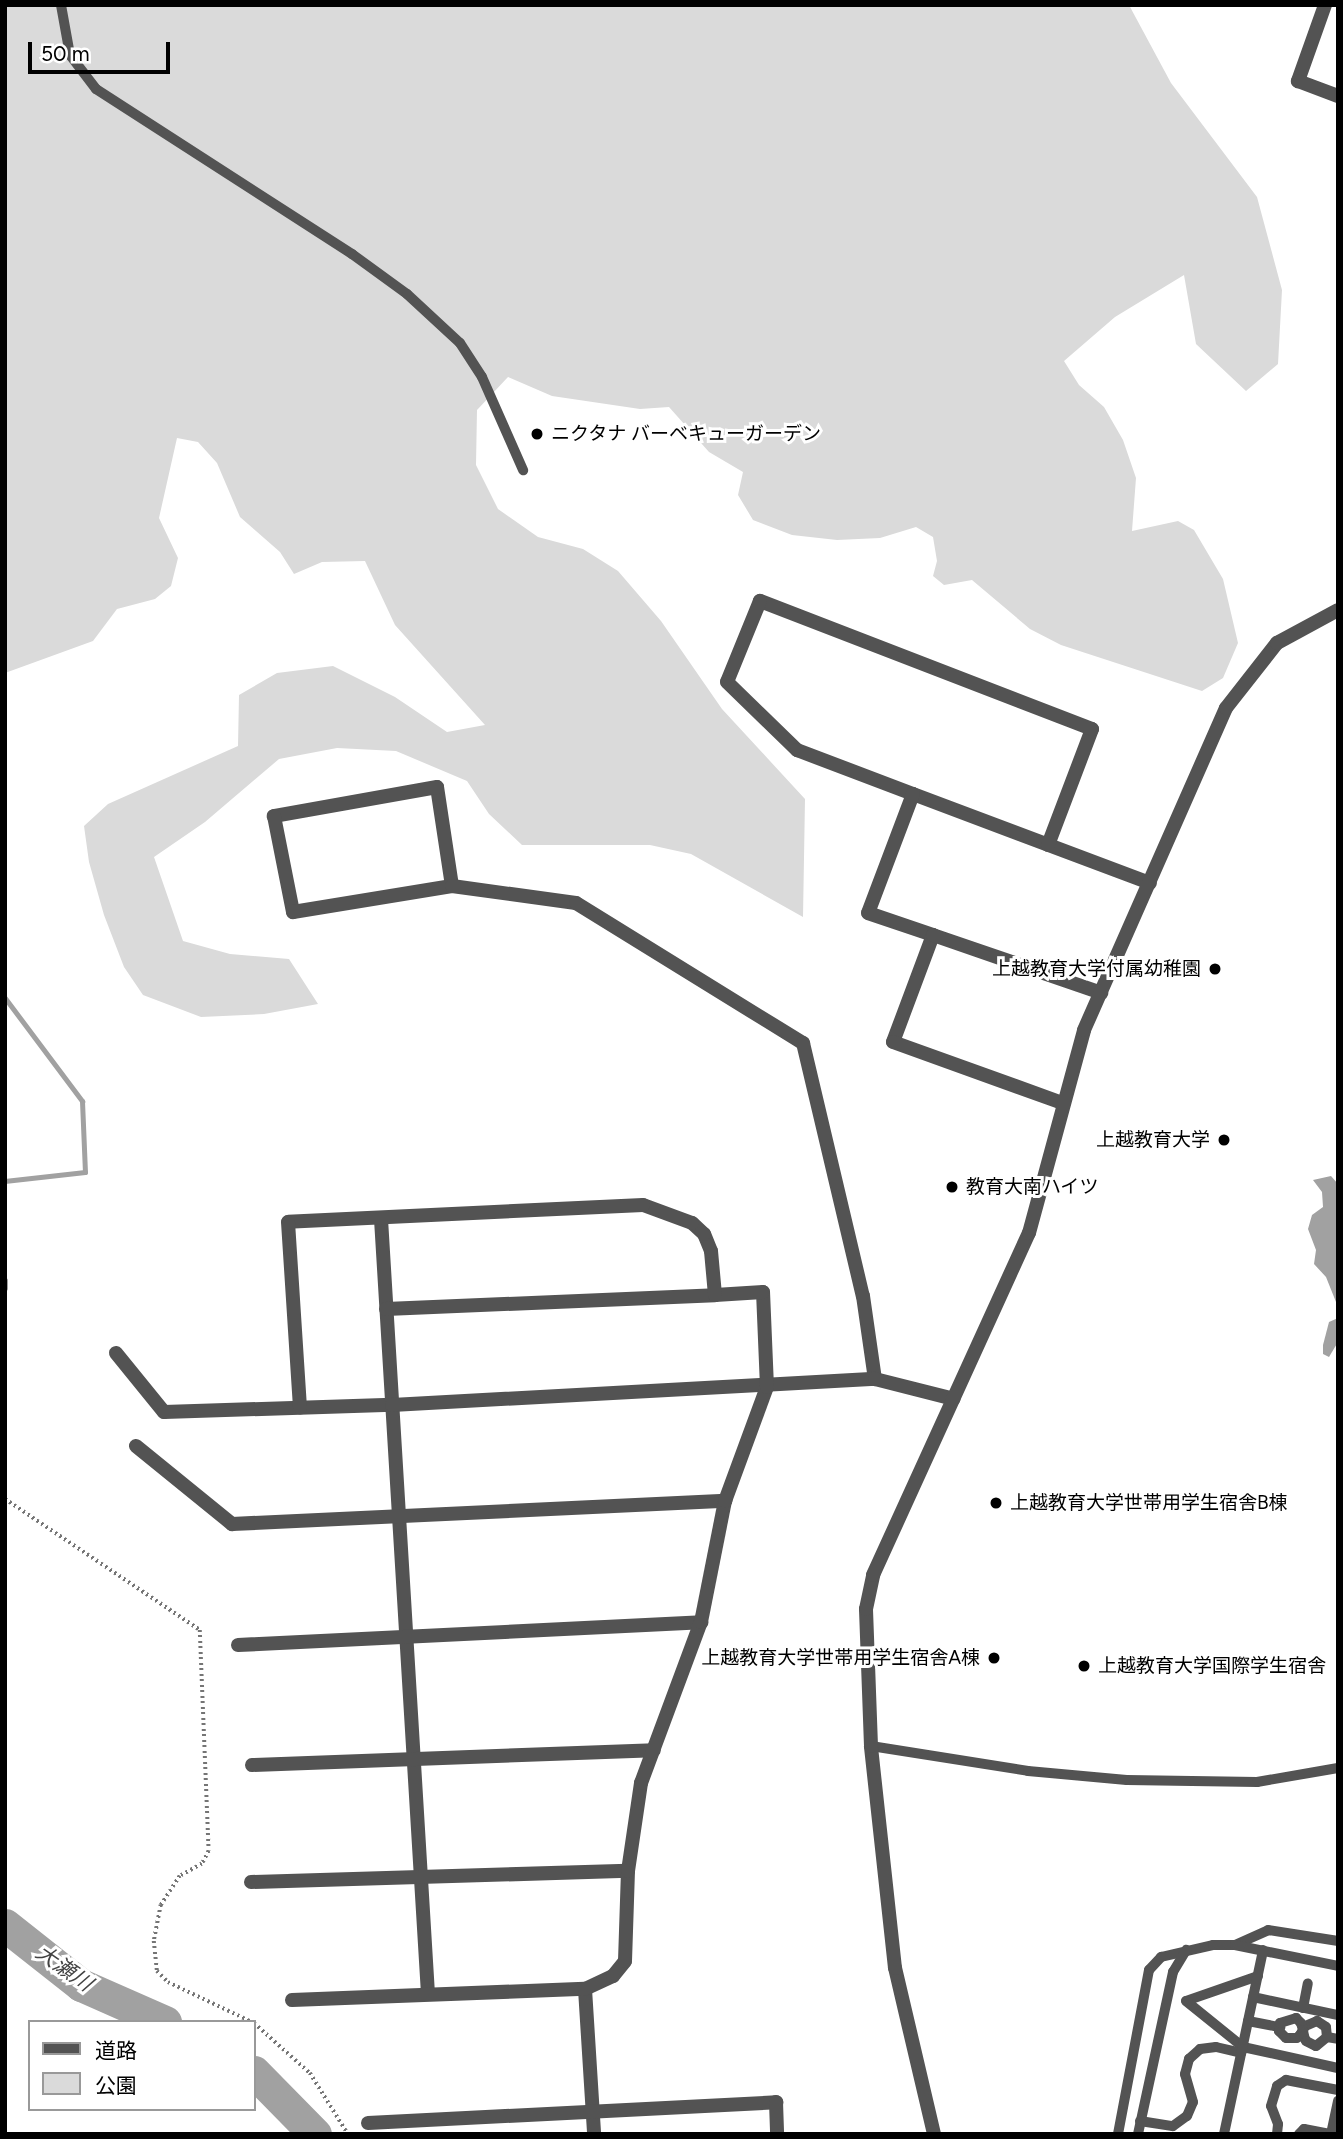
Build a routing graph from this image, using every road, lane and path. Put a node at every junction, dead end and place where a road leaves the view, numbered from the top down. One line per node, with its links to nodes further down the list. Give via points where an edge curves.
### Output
1 (61, 5): 4 (lane, via 70,55 96,89 352,254 407,294 460,343 482,377)
2 (1325, 5): 3 (street, via 1298,81)
3 (1338, 96)
4 (523, 470)
5 (1338, 610): 8 (street, via 1277,643 1251,672 1220,720)
6 (913, 794): 7 (street); 7 (street, via 797,751 727,682 760,601 1092,729); 10 (street, via 868,913)
7 (1048, 845): 8 (street)
8 (1150, 883): 11 (street)
9 (452, 886): 9 (street, via 293,912 274,816 437,787); 17 (street, via 576,903 803,1043 863,1296)
10 (933, 935): 11 (street); 12 (street, via 892,1042)
11 (1101, 993): 12 (street, via 1084,1030)
12 (1062, 1104): 19 (street, via 1029,1233)
13 (381, 1219): 14 (street, via 643,1205 692,1223 704,1234 711,1251); 15 (street); 21 (street, via 288,1222)
14 (715, 1295): 15 (street); 18 (street, via 763,1292)
15 (386, 1309): 20 (street)
16 (116, 1353): 21 (street, via 164,1412)
17 (875, 1379): 18 (street); 19 (street)
18 (767, 1387): 20 (street); 24 (street)
19 (954, 1399): 29 (street, via 873,1575 866,1609)
20 (392, 1405): 21 (street); 25 (street)
21 (300, 1408)
22 (136, 1446): 25 (street, via 232,1524)
23 (5, 1499): 50 (path, via 200,1630 209,1851 202,1864 180,1876 161,1905 154,1941 157,1971 168,1982)
24 (725, 1501): 25 (street); 26 (street)
25 (399, 1517): 27 (street)
26 (701, 1622): 27 (street); 30 (street)
27 (406, 1636): 28 (street); 31 (street)
28 (238, 1645)
29 (871, 1746): 33 (lane, via 1028,1771 1127,1780 1257,1782); 65 (street, via 895,1968)
30 (654, 1750): 31 (street); 34 (street, via 641,1783)
31 (413, 1757): 32 (street); 35 (street)
32 (252, 1765)
33 (1338, 1768)
34 (628, 1871): 35 (street); 44 (street, via 625,1961 613,1976)
35 (421, 1876): 36 (street); 45 (street)
36 (251, 1882)
37 (1338, 1941): 38 (lane, via 1268,1930)
38 (1235, 1945): 39 (lane); 40 (lane)
39 (1186, 1950): 60 (lane, via 1173,1972); 66 (lane, via 1161,1957 1149,1970)
40 (1263, 1950): 41 (lane); 42 (lane)
41 (1338, 1966)
42 (1258, 1976): 46 (lane); 55 (lane, via 1185,2001)
43 (1308, 1983): 48 (lane)
44 (585, 1989): 45 (street); 59 (street)
45 (428, 1993): 47 (street)
46 (1253, 1997): 48 (lane); 51 (lane)
47 (292, 2000)
48 (1303, 2008): 49 (lane)
49 (1338, 2015)
50 (249, 2020)
51 (1248, 2021): 53 (lane, via 1280,2027 1290,2017 1297,2018); 55 (lane)
52 (256, 2025): 62 (path, via 310,2073)
53 (1303, 2030): 54 (lane, via 1311,2045); 54 (lane, via 1317,2021)
54 (1332, 2038)
55 (1242, 2050): 56 (lane); 60 (lane, via 1200,2049 1189,2059 1185,2074 1194,2102 1187,2116 1173,2126); 68 (lane)
56 (1338, 2068)
57 (1338, 2090): 69 (lane, via 1286,2080 1277,2086 1271,2106)
58 (1338, 2101): 71 (lane)
59 (593, 2110): 61 (street); 63 (street); 64 (street, via 776,2102)
60 (1140, 2121): 67 (lane)
61 (368, 2123)
62 (348, 2134)
63 (594, 2134)
64 (777, 2134)
65 (934, 2134)
66 (1118, 2134)
67 (1138, 2134)
68 (1224, 2134)
69 (1277, 2134)
70 (1298, 2134): 71 (lane, via 1304,2129)
71 (1330, 2134)

